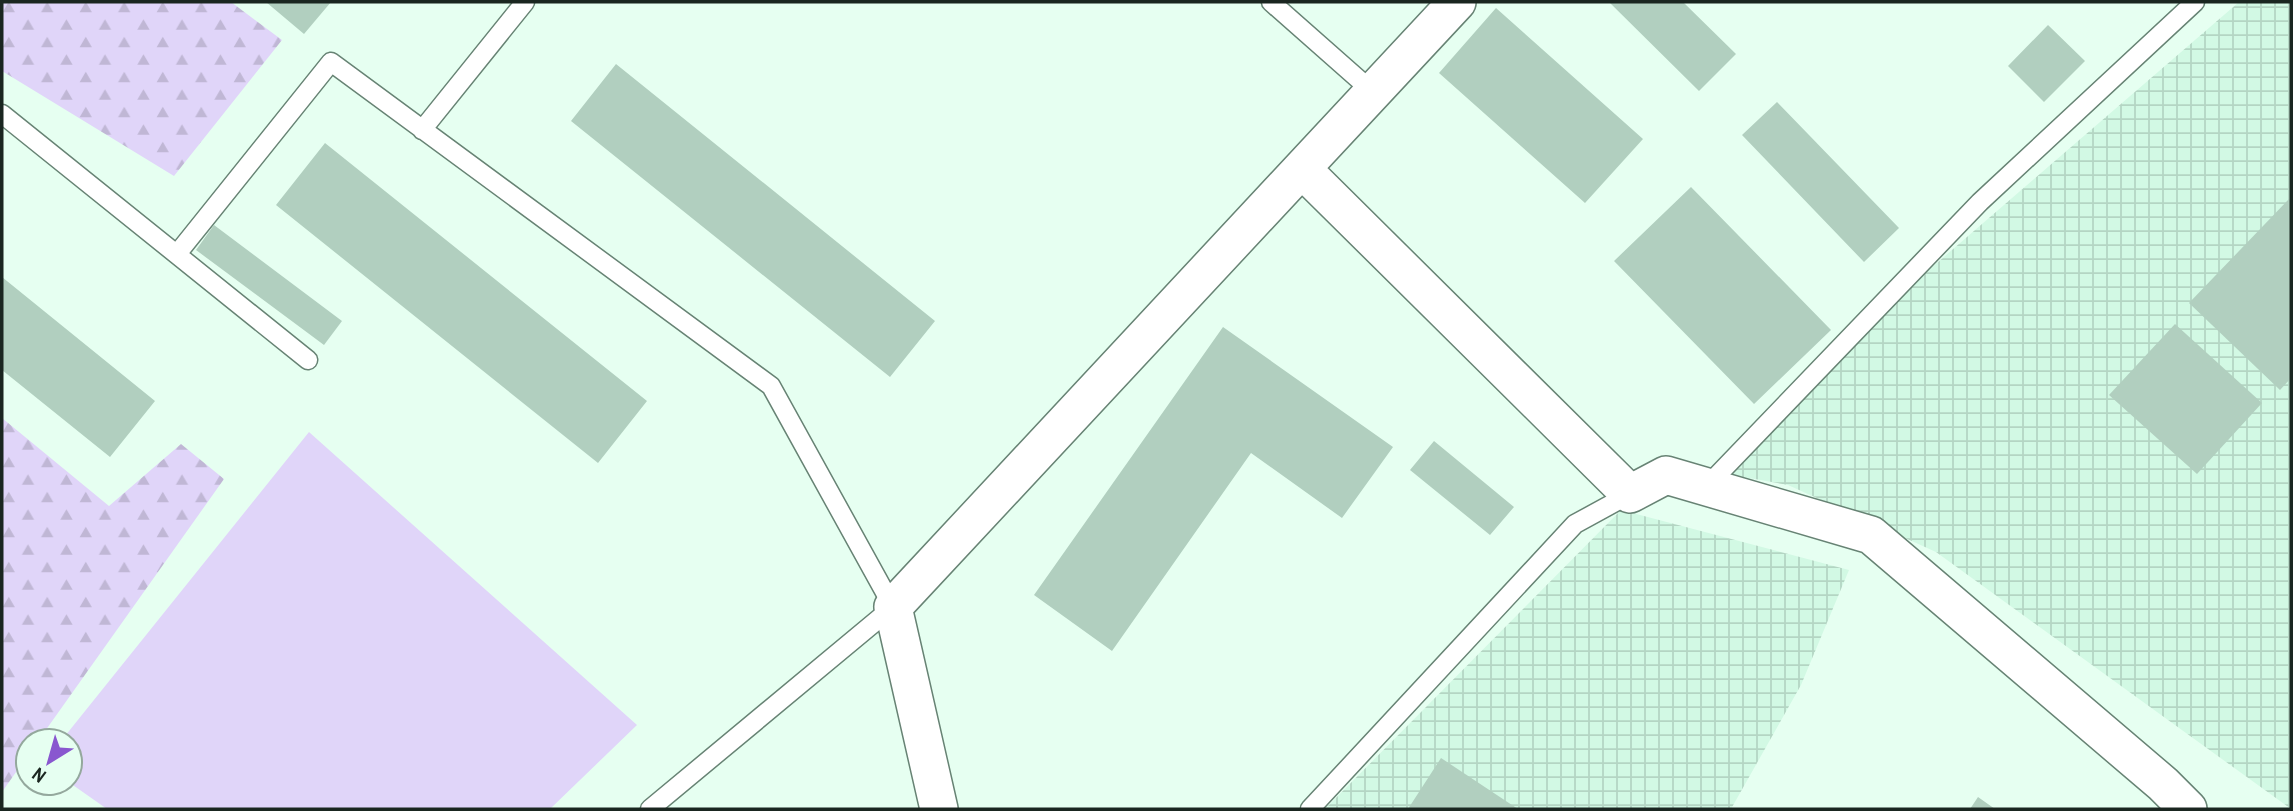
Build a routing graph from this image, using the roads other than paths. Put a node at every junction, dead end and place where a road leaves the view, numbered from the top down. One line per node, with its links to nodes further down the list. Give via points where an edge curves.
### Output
1 (525, 2): 7 (lane)
2 (1271, 2): 5 (lane)
3 (1457, 2): 5 (street)
4 (2195, 2): 11 (lane, via 1980,202)
5 (1373, 92): 8 (street)
6 (2, 114): 9 (lane)
7 (422, 130): 9 (lane, via 331,62); 13 (lane, via 771,386)
8 (1302, 169): 12 (street); 13 (street)
9 (177, 254): 10 (lane)
10 (308, 360)
11 (1706, 487): 12 (street, via 1666,475); 17 (street, via 1871,535)
12 (1630, 494): 16 (lane, via 1574,524)
13 (893, 607): 14 (lane); 15 (street)
14 (650, 809)
15 (939, 809)
16 (1310, 809)
17 (2188, 809)

